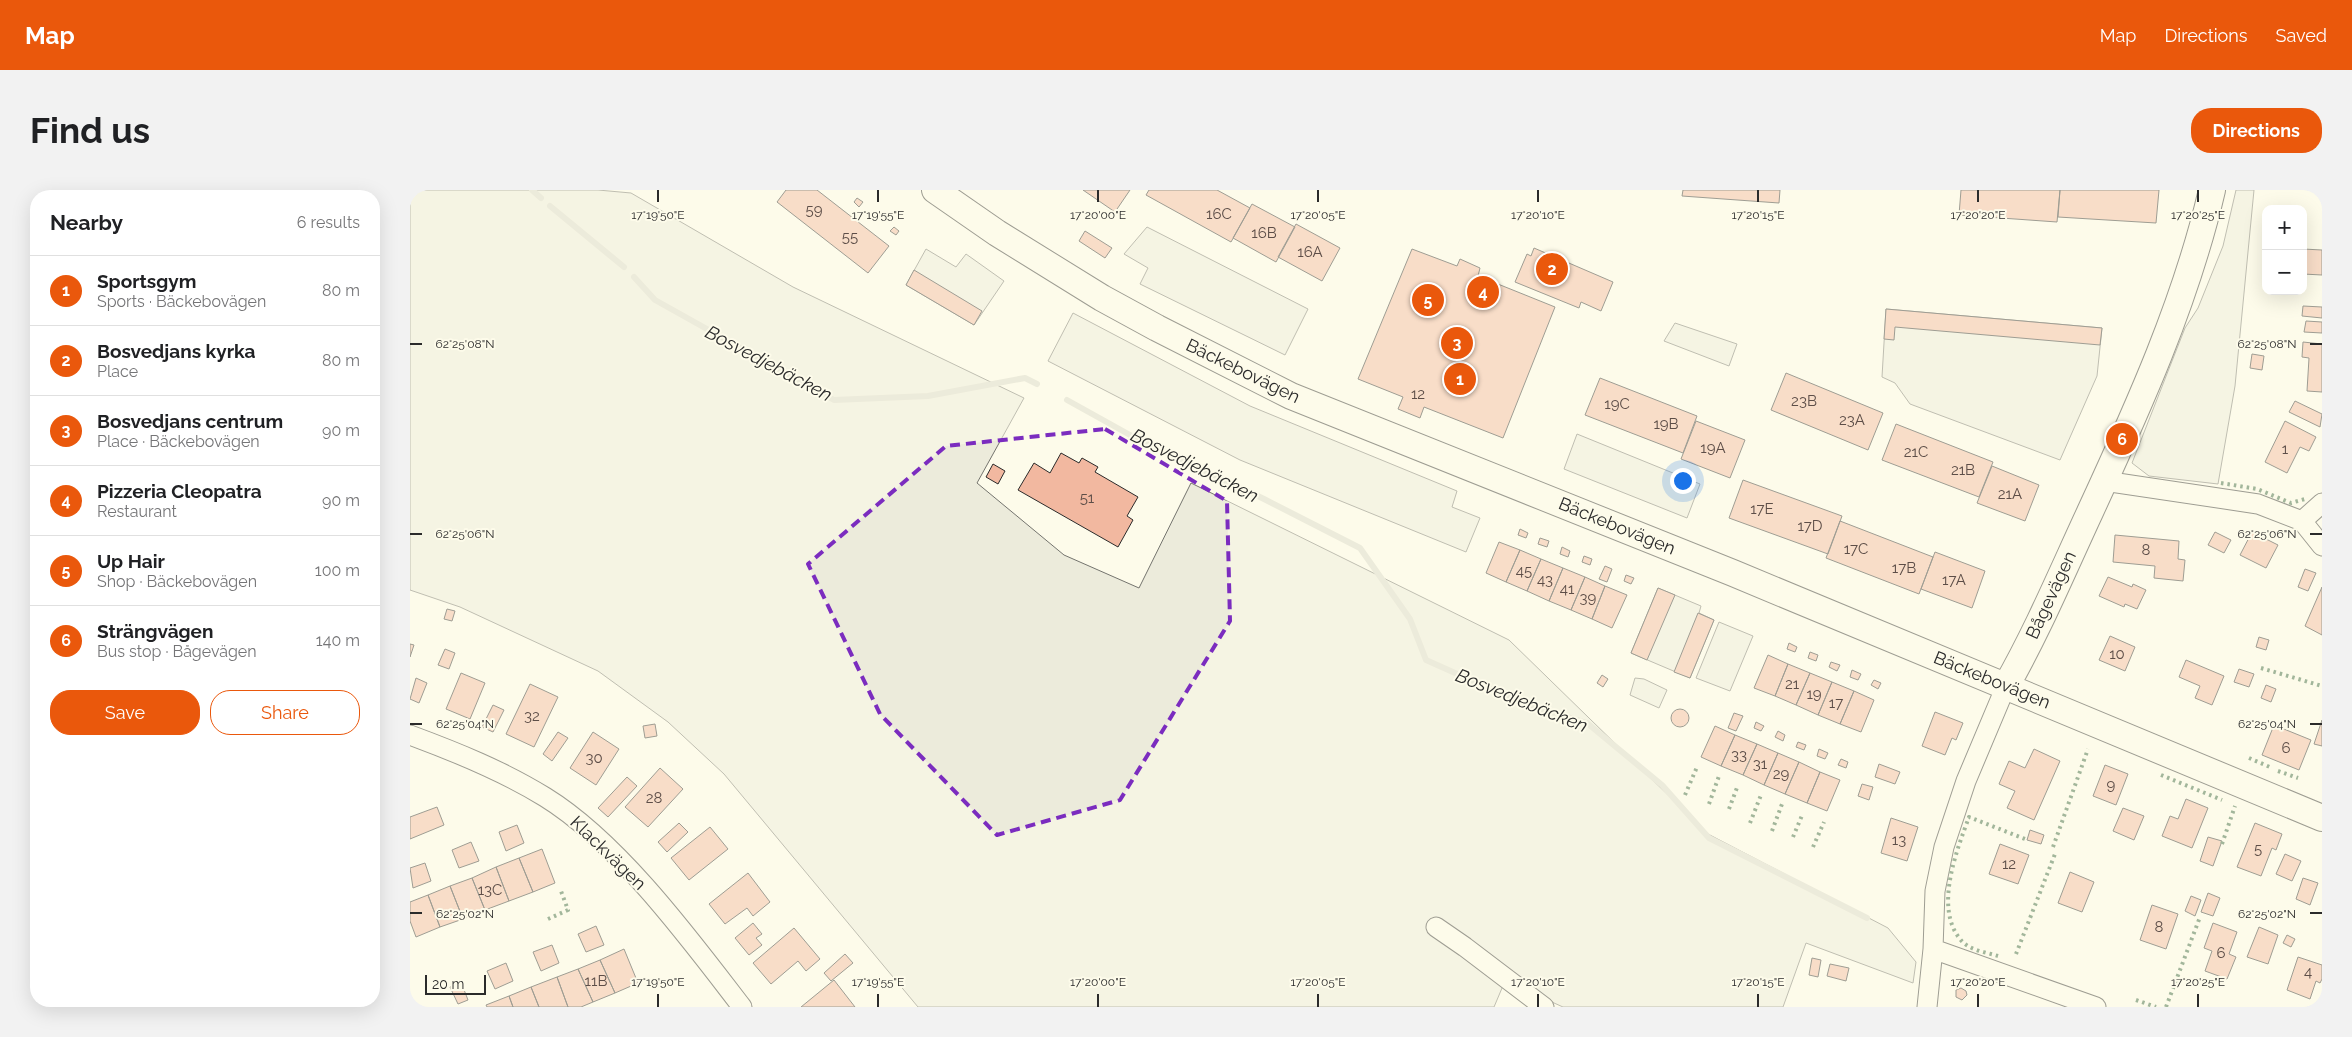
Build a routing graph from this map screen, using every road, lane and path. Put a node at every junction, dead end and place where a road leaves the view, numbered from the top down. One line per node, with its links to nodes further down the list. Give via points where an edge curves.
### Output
1 (935, 190): 7 (street, Bäckebovägen, via 1102,298 1291,396)
2 (2212, 190): 3 (street, Bågevägen, via 2193,261 2168,330)
3 (2104, 481): 5 (street, via 2258,504); 7 (street, Bågevägen)
4 (2322, 503): 5 (street)
5 (2302, 522): 6 (street)
6 (2322, 546)
7 (2006, 686): 9 (street, Bäckebovägen); 11 (street, Bågevägen, via 1966,781 1944,847 1935,891)
8 (410, 735): 12 (street, Klackvägen, via 467,757 545,797 594,834 649,892)
9 (2322, 818)
10 (1436, 928): 13 (street)
11 (1933, 949): 14 (street, Bågevägen); 15 (street)
12 (742, 1007)
13 (1544, 1007)
14 (1926, 1007)
15 (2096, 1007)

